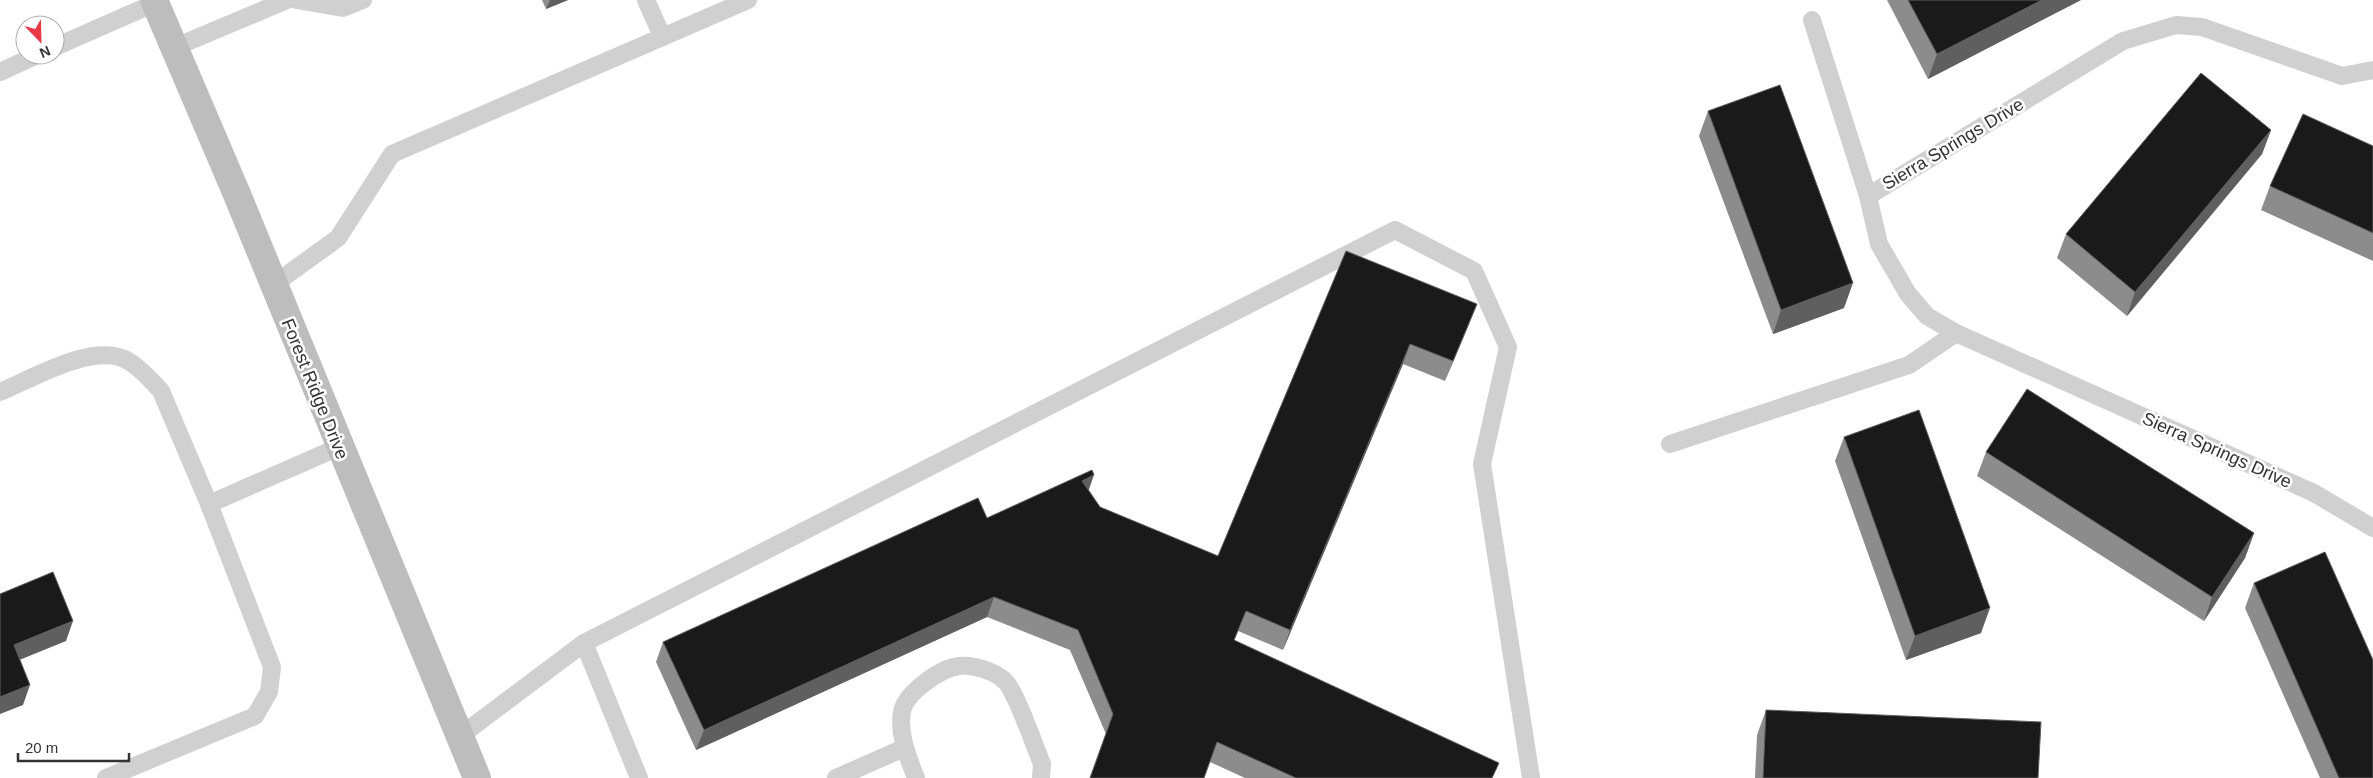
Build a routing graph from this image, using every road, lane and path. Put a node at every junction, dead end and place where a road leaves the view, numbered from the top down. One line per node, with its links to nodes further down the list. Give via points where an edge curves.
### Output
1 (287, 0): 10 (lane)
2 (297, 0): 3 (lane, via 343,8)
3 (363, 0)
4 (646, 0): 8 (lane)
5 (748, 0): 8 (lane)
6 (154, 1): 9 (lane); 10 (main road, Forest Ridge Drive)
7 (1812, 20): 14 (lane)
8 (662, 36): 15 (lane, via 392,154 338,238)
9 (65, 42)
10 (173, 48): 15 (main road, Forest Ridge Drive)
11 (15, 65): 13 (lane)
12 (2373, 70): 14 (lane, Sierra Springs Drive, via 2342,76 2202,27 2176,25 2123,42)
13 (0, 72)
14 (1868, 196): 16 (lane, Sierra Springs Drive, via 1879,244 1908,294 1927,316)
15 (273, 285): 19 (main road, Forest Ridge Drive)
16 (1956, 333): 18 (lane, via 1910,365); 21 (lane, Sierra Springs Drive, via 2314,493)
17 (0, 392): 20 (lane, via 81,357 110,354 129,361 161,391)
18 (1670, 444)
19 (339, 447): 20 (lane); 23 (main road, Forest Ridge Drive)
20 (209, 504): 25 (lane, via 272,666 269,692 255,716)
21 (2373, 528)
22 (584, 643): 23 (lane); 27 (lane); 31 (lane, via 1395,230 1474,271 1508,348 1482,464)
23 (460, 736): 26 (main road, Forest Ridge Drive)
24 (904, 748): 28 (lane); 29 (lane); 30 (lane, via 902,711 912,693 932,676 958,666 986,670 1005,681 1042,764)
25 (107, 778)
26 (477, 778)
27 (639, 778)
28 (836, 778)
29 (916, 778)
30 (1040, 778)
31 (1531, 778)

